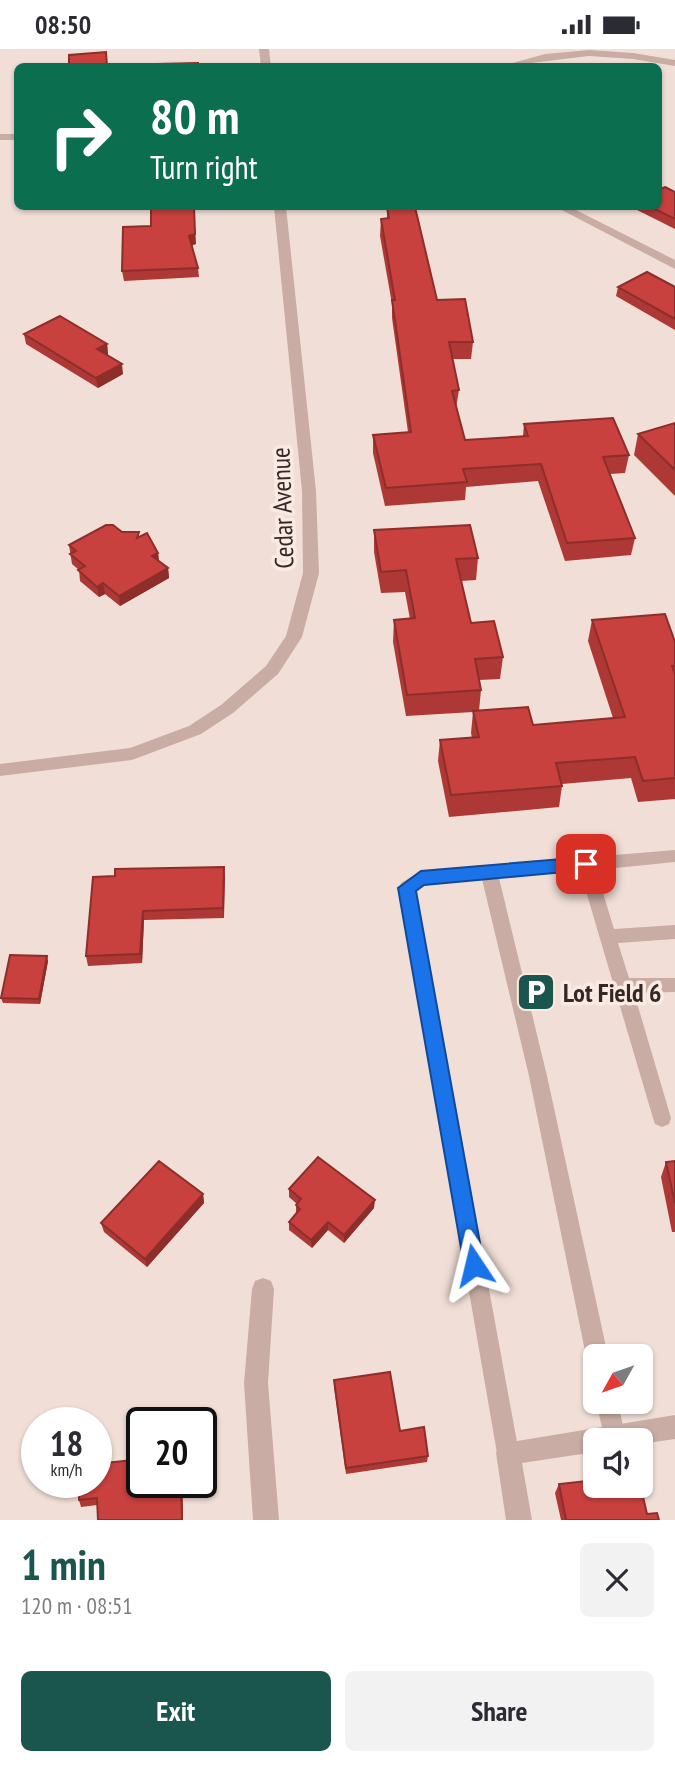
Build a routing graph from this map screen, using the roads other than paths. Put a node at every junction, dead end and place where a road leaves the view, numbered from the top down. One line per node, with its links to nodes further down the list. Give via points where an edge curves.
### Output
1 (524, 63): 2 (street, via 570,54)
2 (675, 63)
3 (280, 210): 6 (street, Cedar Avenue, via 309,491 311,573 294,637 272,670 228,709 195,730 132,754)
4 (568, 210): 5 (street)
5 (675, 265)
6 (0, 769)
7 (675, 856): 8 (lane)
8 (586, 864): 9 (lane); 11 (lane)
9 (489, 872): 16 (lane); 20 (lane, via 421,878 407,888)
10 (675, 932): 11 (lane)
11 (608, 937): 13 (lane)
12 (675, 985): 13 (lane)
13 (623, 986): 14 (lane)
14 (662, 1118)
15 (263, 1289): 21 (street, via 257,1383)
16 (594, 1344)
17 (675, 1427): 18 (street)
18 (653, 1430)
19 (583, 1441): 20 (street)
20 (508, 1453): 22 (street)
21 (267, 1520)
22 (519, 1520)

